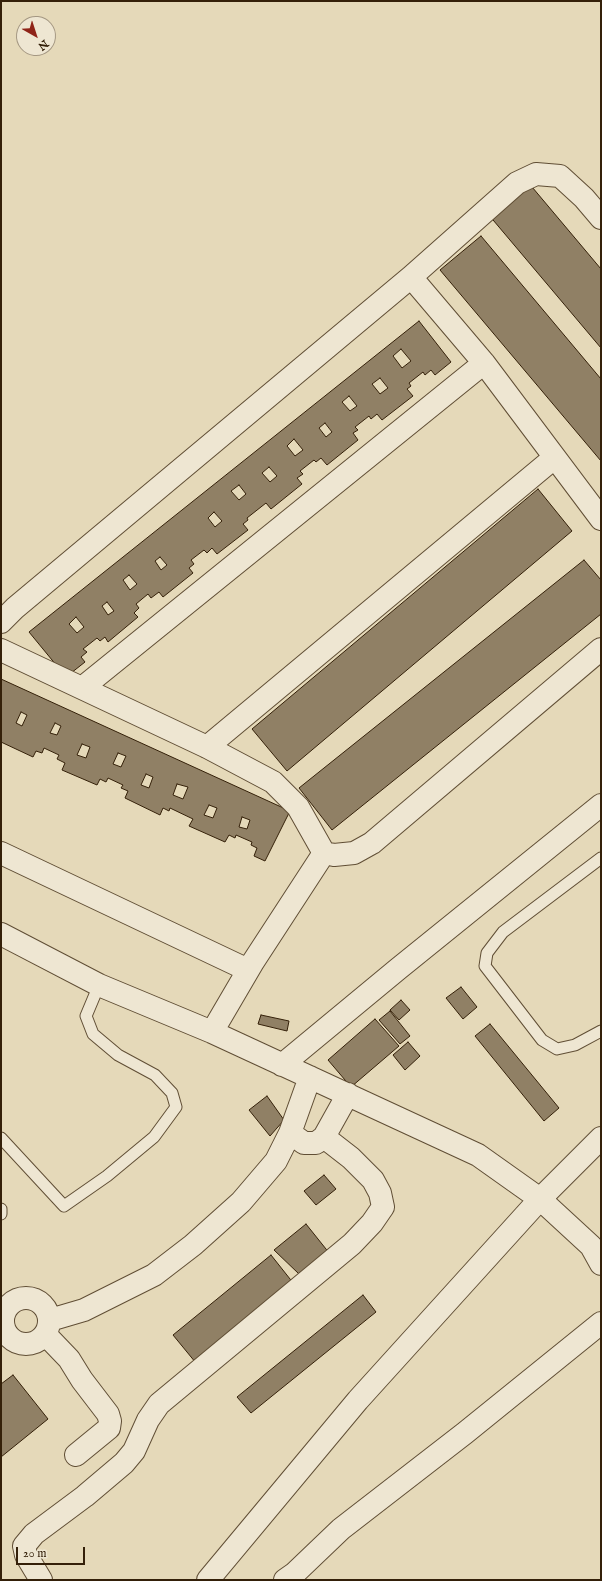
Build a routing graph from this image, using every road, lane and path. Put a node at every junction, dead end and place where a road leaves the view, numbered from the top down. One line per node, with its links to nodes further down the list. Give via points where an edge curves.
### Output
1 (601, 218): 2 (street, via 560,176 536,174 517,183)
2 (411, 277): 3 (street); 6 (street)
3 (484, 363): 4 (street); 9 (street)
4 (554, 458): 5 (street); 10 (street)
5 (601, 519)
6 (1, 622)
7 (601, 649): 13 (street, via 372,843 354,853)
8 (1, 650): 9 (street)
9 (82, 688): 10 (street)
10 (207, 747): 13 (street, via 272,782 298,807)
11 (601, 805): 20 (street)
12 (1, 853): 16 (street)
13 (324, 853): 16 (street)
14 (601, 858): 18 (lane, via 504,932 487,953 485,966 542,1040 557,1049 575,1045)
15 (1, 934): 17 (street)
16 (248, 970): 19 (street)
17 (99, 984): 19 (street); 25 (lane, via 86,1016 93,1034 118,1055 155,1075 172,1093 176,1107 154,1137 107,1176 64,1206)
18 (601, 1031)
19 (212, 1032): 20 (street)
20 (282, 1065): 21 (street)
21 (310, 1078): 22 (street); 23 (street)
22 (348, 1094): 24 (street); 27 (street, via 478,1155)
23 (290, 1133): 24 (street, via 304,1143 316,1143); 32 (street, via 276,1161 241,1202 193,1245 154,1275)
24 (324, 1137): 35 (street, via 351,1158 373,1180 380,1193 383,1207 352,1244 159,1404 148,1420 134,1451 124,1463 34,1534 24,1546 26,1555)
25 (1, 1138)
26 (601, 1138): 27 (street)
27 (540, 1198): 30 (street, via 591,1246); 36 (street, via 358,1400)
28 (1, 1209): 29 (lane)
29 (1, 1214)
30 (601, 1264)
31 (601, 1323): 37 (street, via 341,1529 295,1574)
32 (47, 1327): 33 (street, via 40,1340 25,1345); 33 (street, via 48,1312 38,1301 23,1298 16,1300 5,1311); 34 (street, via 108,1414 110,1422 109,1428)
33 (3, 1336)
34 (76, 1455)
35 (41, 1580)
36 (208, 1580)
37 (285, 1580)

